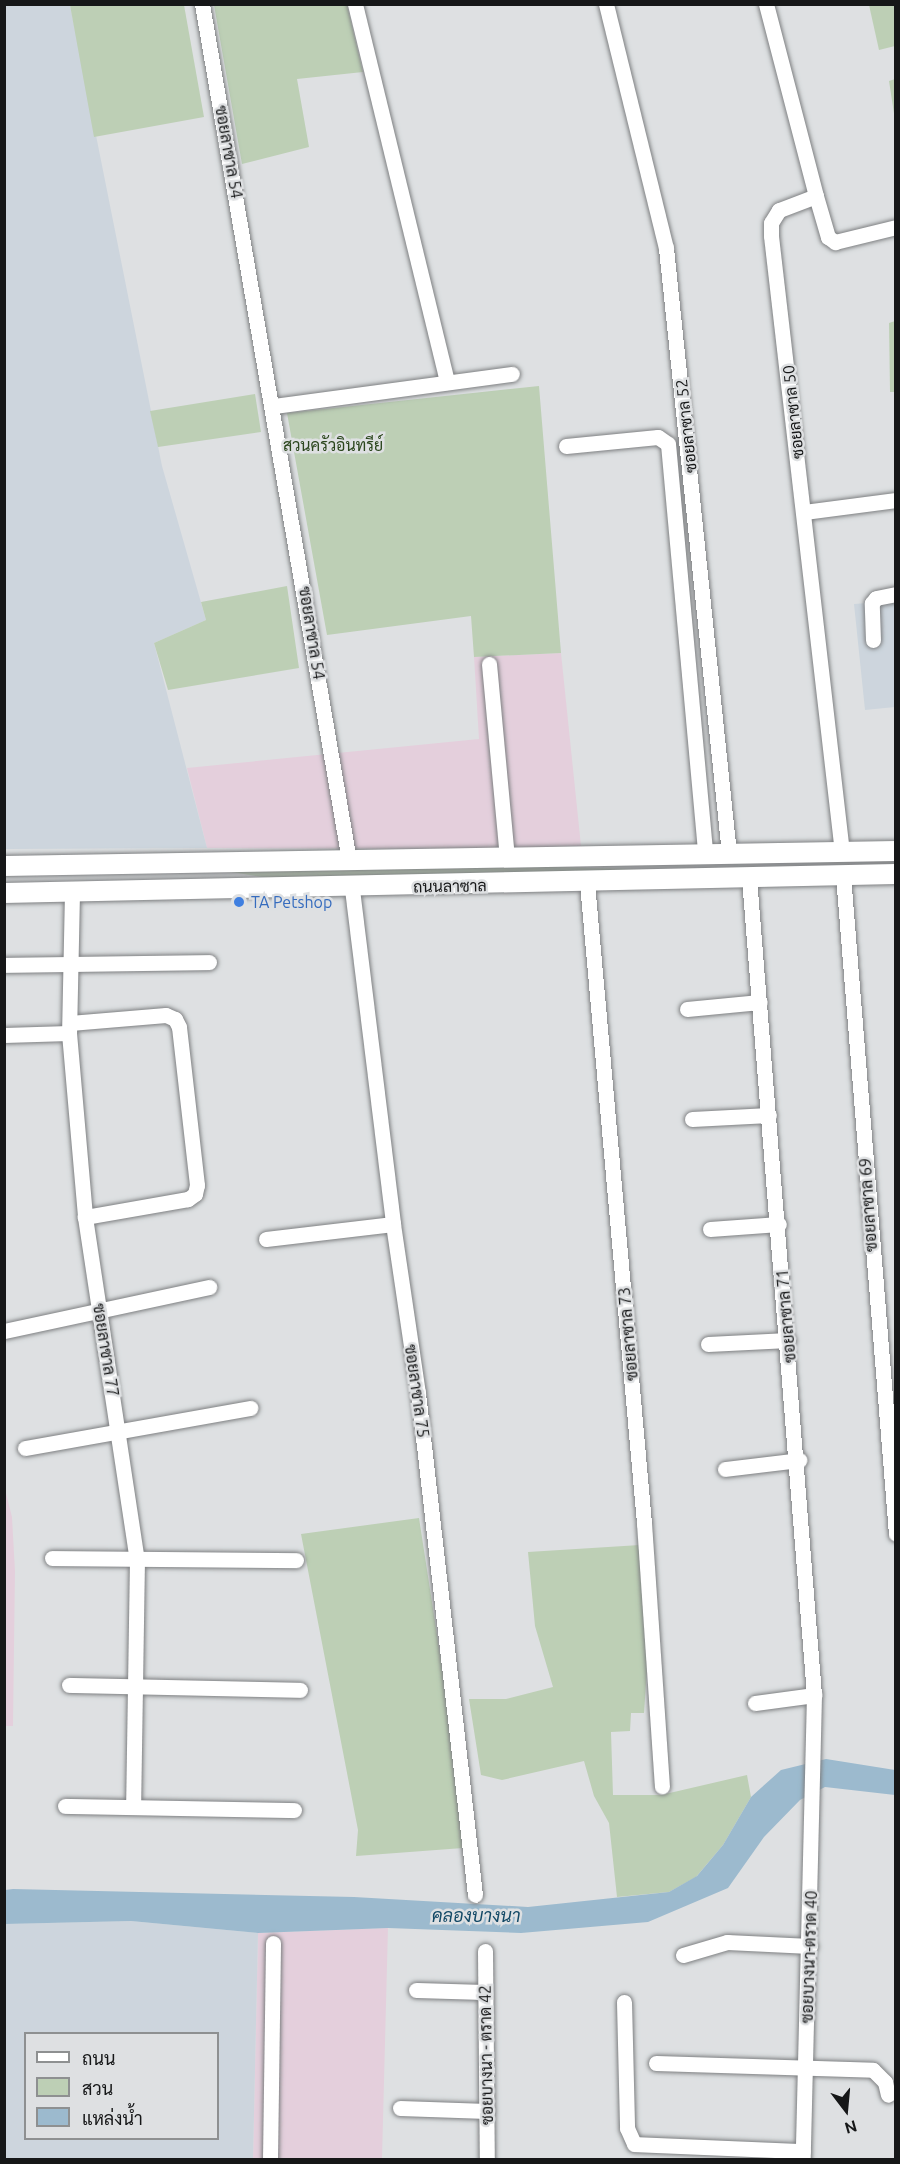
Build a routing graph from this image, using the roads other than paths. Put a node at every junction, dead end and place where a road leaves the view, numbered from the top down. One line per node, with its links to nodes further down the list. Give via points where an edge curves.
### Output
1 (202, 4): 9 (street, ซอยลาซาล 54)
2 (356, 4): 8 (street)
3 (606, 4): 18 (street, ซอยลาซาล 52, via 666,248)
4 (766, 4): 5 (street)
5 (816, 196): 6 (street, via 828,237 835,242); 12 (street, ซอยลาซาล 50, via 779,210 771,223)
6 (896, 227)
7 (512, 374): 8 (street)
8 (447, 382): 9 (street)
9 (274, 406): 21 (street, ซอยลาซาล 54)
10 (566, 446): 18 (street, via 658,437 668,444)
11 (896, 500): 12 (street)
12 (804, 512): 17 (street, ซอยลาซาล 50)
13 (896, 594): 14 (street, via 876,598 872,603)
14 (873, 640)
15 (489, 664): 20 (street)
16 (896, 851): 17 (street, ถนนลาซาล)
17 (842, 852): 18 (street, ถนนลาซาล); 24 (street, via 860,868)
18 (717, 854): 19 (street, ถนนลาซาล); 27 (street, via 734,865 822,866); 30 (street)
19 (569, 857): 20 (street, ถนนลาซาล); 29 (street, via 586,862 685,866 687,871)
20 (507, 858): 21 (street, ถนนลาซาล)
21 (349, 860): 23 (street, ถนนลาซาล)
22 (4, 866): 23 (street, ถนนลาซาล)
23 (32, 866): 33 (street, via 19,866 14,873 17,880 226,881)
24 (896, 868)
25 (896, 874): 26 (street, ถนนลาซาล)
26 (843, 875): 27 (street, ถนนลาซาล); 60 (street, ซอยลาซาล 69)
27 (816, 876): 28 (street, ถนนลาซาล)
28 (749, 879): 30 (street, ถนนลาซาล); 39 (street, ซอยลาซาล 71)
29 (676, 881): 30 (street, ถนนลาซาล); 31 (street, ถนนลาซาล)
30 (698, 881)
31 (587, 883): 32 (street, ถนนลาซาล); 70 (street, ซอยลาซาล 73, via 644,1523)
32 (352, 889): 33 (street, ถนนลาซาล); 46 (street, ซอยลาซาล 75)
33 (245, 890): 34 (street, ถนนลาซาล)
34 (72, 892): 35 (street, ถนนลาซาล); 37 (street, ซอยลาซาล 77)
35 (4, 893)
36 (209, 962): 37 (street)
37 (69, 964): 38 (street); 41 (street, ซอยลาซาล 77)
38 (4, 965)
39 (760, 1002): 40 (street); 43 (street, ซอยลาซาล 71)
40 (687, 1009)
41 (69, 1028): 42 (street); 45 (street, ซอยลาซาล 77); 45 (street, via 166,1015 175,1019 197,1185 195,1194 188,1199)
42 (4, 1035)
43 (770, 1115): 44 (street); 47 (street, ซอยลาซาล 71)
44 (692, 1119)
45 (85, 1217): 51 (street, ซอยลาซาล 77)
46 (393, 1224): 49 (street); 74 (street, ซอยลาซาล 75, via 418,1393)
47 (779, 1224): 48 (street); 53 (street, ซอยลาซาล 71)
48 (710, 1229)
49 (266, 1239)
50 (209, 1287): 51 (street)
51 (99, 1310): 52 (street); 56 (street, ซอยลาซาล 77)
52 (4, 1331)
53 (788, 1340): 54 (street); 58 (street, ซอยลาซาล 71)
54 (708, 1344)
55 (250, 1408): 56 (street)
56 (120, 1431): 57 (street); 62 (street, ซอยลาซาล 77)
57 (25, 1448)
58 (799, 1460): 59 (street); 67 (street, ซอยลาซาล 71)
59 (725, 1469)
60 (896, 1534)
61 (51, 1558): 62 (street)
62 (137, 1559): 63 (street); 65 (street, ซอยลาซาล 77)
63 (296, 1560)
64 (69, 1684): 65 (street)
65 (135, 1686): 66 (street); 72 (street, ซอยลาซาล 77)
66 (300, 1690)
67 (814, 1695): 68 (street); 69 (street, ซอยลาซาล 71)
68 (755, 1703)
69 (814, 1754): 76 (street, ซอยบางนา-ตราด 40)
70 (662, 1786)
71 (65, 1806): 72 (street)
72 (133, 1808): 73 (street)
73 (294, 1810)
74 (475, 1895)
75 (273, 1943): 88 (street)
76 (810, 1946): 78 (street, via 727,1942); 83 (street, ซอยบางนา-ตราด 40)
77 (485, 1951): 80 (street, ซอยบางนา - ตราด 42)
78 (683, 1954)
79 (416, 1990): 80 (street)
80 (485, 1992): 86 (street, ซอยบางนา - ตราด 42)
81 (624, 2002): 87 (street, via 627,2128 634,2144)
82 (656, 2063): 83 (street)
83 (806, 2068): 84 (street, via 873,2070 885,2082); 87 (street, ซอยบางนา-ตราด 40)
84 (888, 2095)
85 (400, 2108): 86 (street)
86 (487, 2111): 89 (street, ซอยบางนา - ตราด 42)
87 (803, 2155)
88 (270, 2160)
89 (487, 2160)

